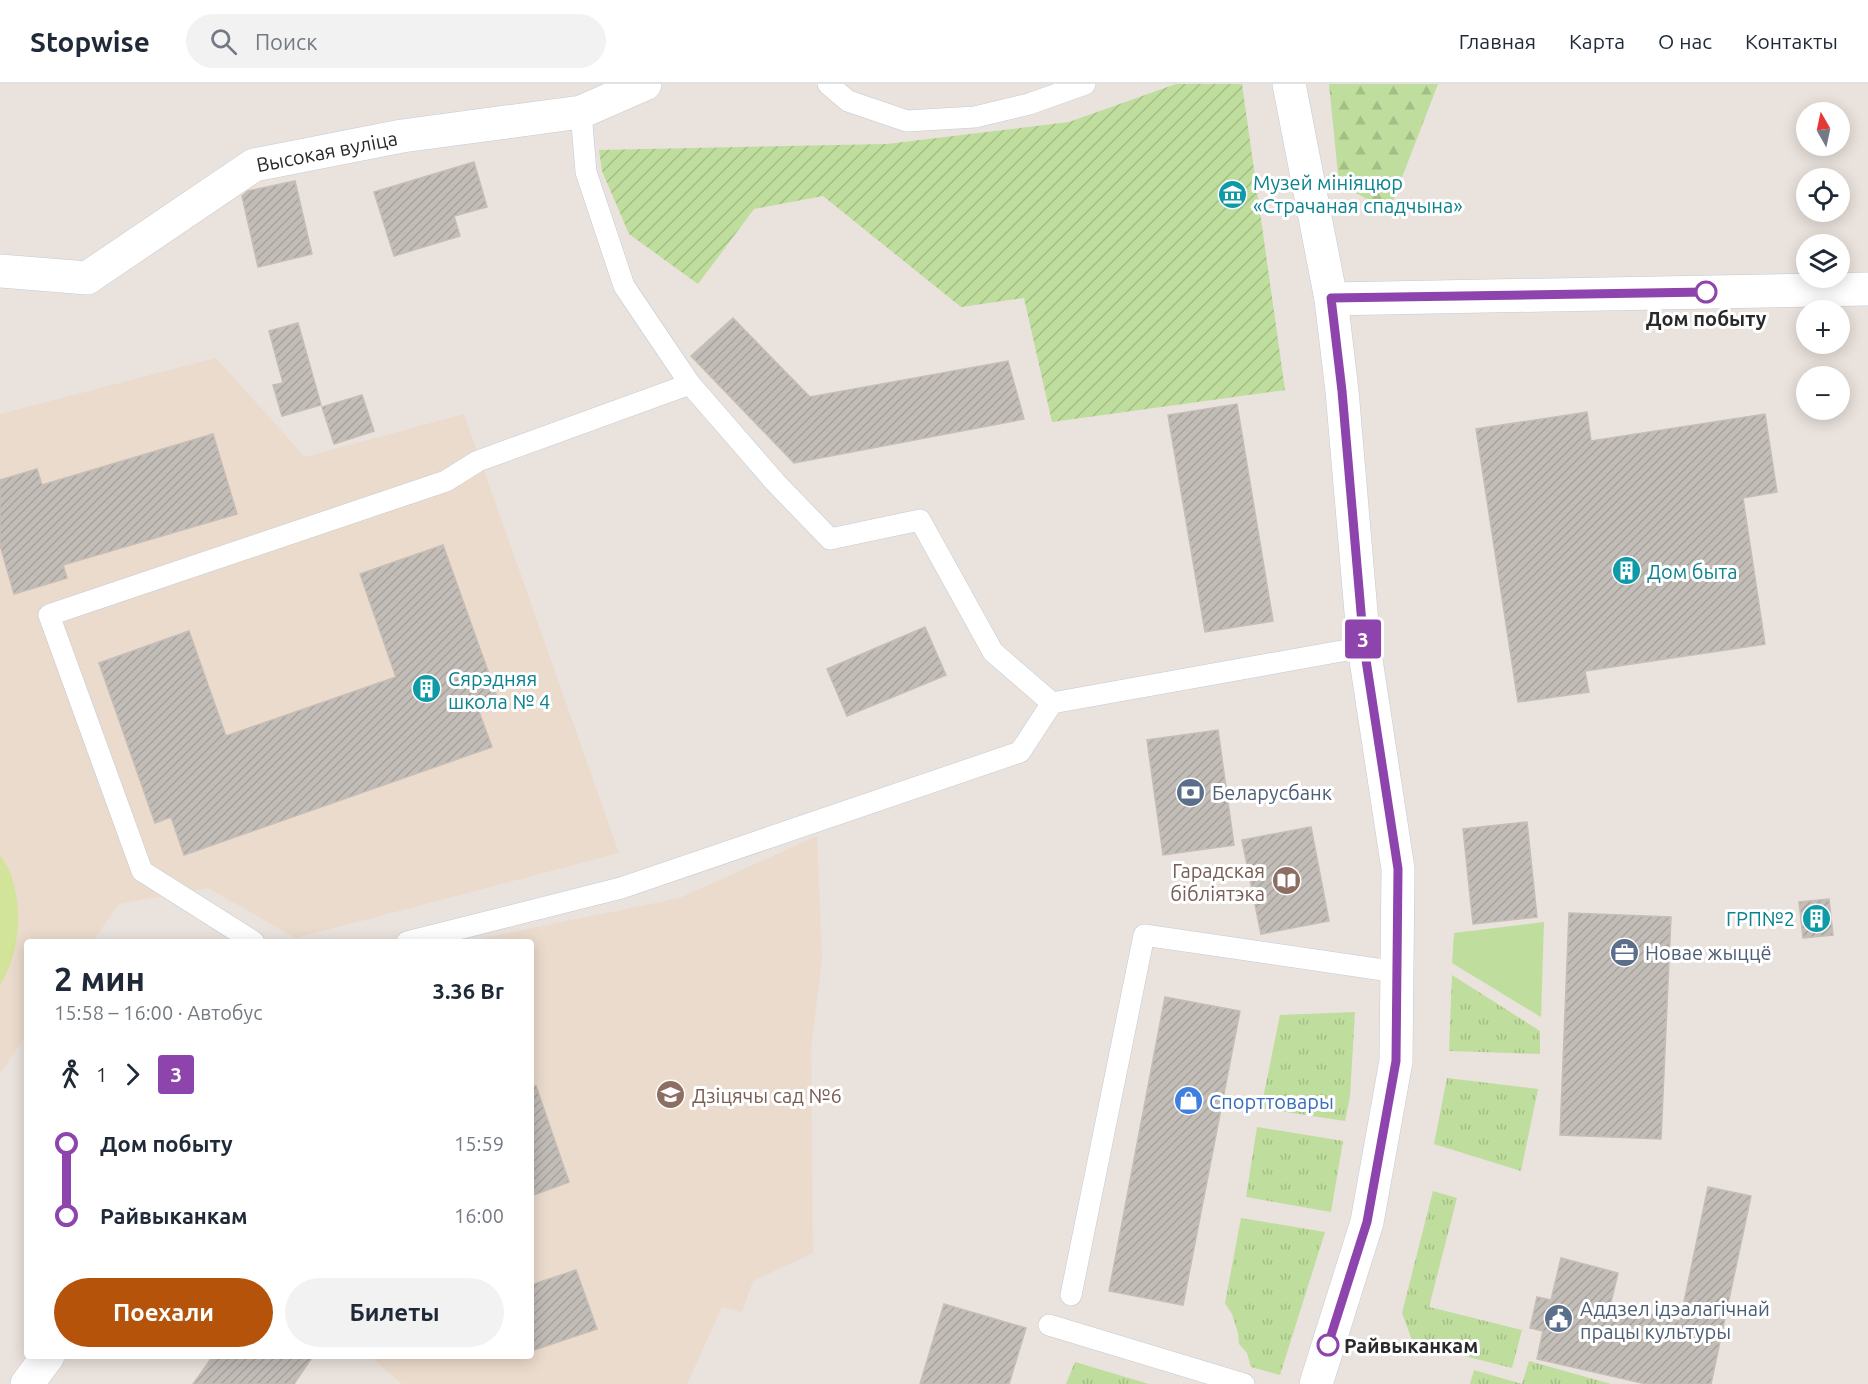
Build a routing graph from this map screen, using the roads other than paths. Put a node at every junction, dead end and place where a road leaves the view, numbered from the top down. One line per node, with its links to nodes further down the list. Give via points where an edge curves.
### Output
1 (645, 84): 5 (street, Высокая вуліца)
2 (1085, 84): 4 (lane, via 1029,104 975,117 907,121 848,101)
3 (1289, 84): 8 (street)
4 (831, 85)
5 (581, 112): 6 (street, Высокая вуліца, via 402,136 254,165 87,278); 9 (lane, via 586,172 624,286)
6 (0, 271)
7 (1868, 289): 8 (street)
8 (1331, 298): 10 (street)
9 (690, 384): 11 (lane, via 830,539 920,520 993,652); 12 (lane, via 478,460 446,481 49,615 142,871)
10 (1364, 647): 11 (lane); 14 (street, via 1398,869)
11 (1052, 704): 13 (lane, via 1020,752 621,888)
12 (249, 939)
13 (420, 939)
14 (1396, 972): 15 (lane, via 1144,935); 20 (street, via 1396,1061 1367,1222)
15 (1071, 1295)
16 (1049, 1325): 19 (lane)
17 (46, 1359): 18 (street)
18 (27, 1384)
19 (1244, 1384)
20 (1316, 1384)

